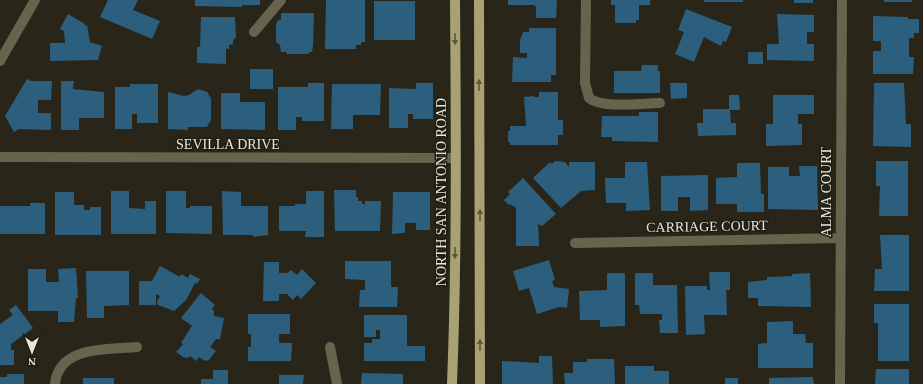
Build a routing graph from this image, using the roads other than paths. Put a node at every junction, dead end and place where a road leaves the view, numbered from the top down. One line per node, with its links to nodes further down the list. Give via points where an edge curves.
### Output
1 (35, 0): 8 (street)
2 (281, 0): 7 (street)
3 (455, 0): 11 (main road, NORTH SAN ANTONIO ROAD, one-way to 11)
4 (479, 0): 19 (main road, one-way to 4)
5 (586, 0): 9 (street, via 585,83 589,98 608,104)
6 (842, 0): 12 (street, ALMA COURT)
7 (254, 32)
8 (0, 61)
9 (660, 103)
10 (0, 157): 11 (street, SEVILLA DRIVE)
11 (456, 158): 18 (main road, NORTH SAN ANTONIO ROAD, one-way to 18)
12 (839, 238): 13 (street, CARRIAGE COURT); 20 (street, ALMA COURT)
13 (575, 243)
14 (137, 347): 16 (street, via 83,352 71,356 60,370)
15 (330, 347): 17 (street)
16 (55, 384)
17 (337, 384)
18 (452, 384)
19 (480, 384)
20 (840, 384)

